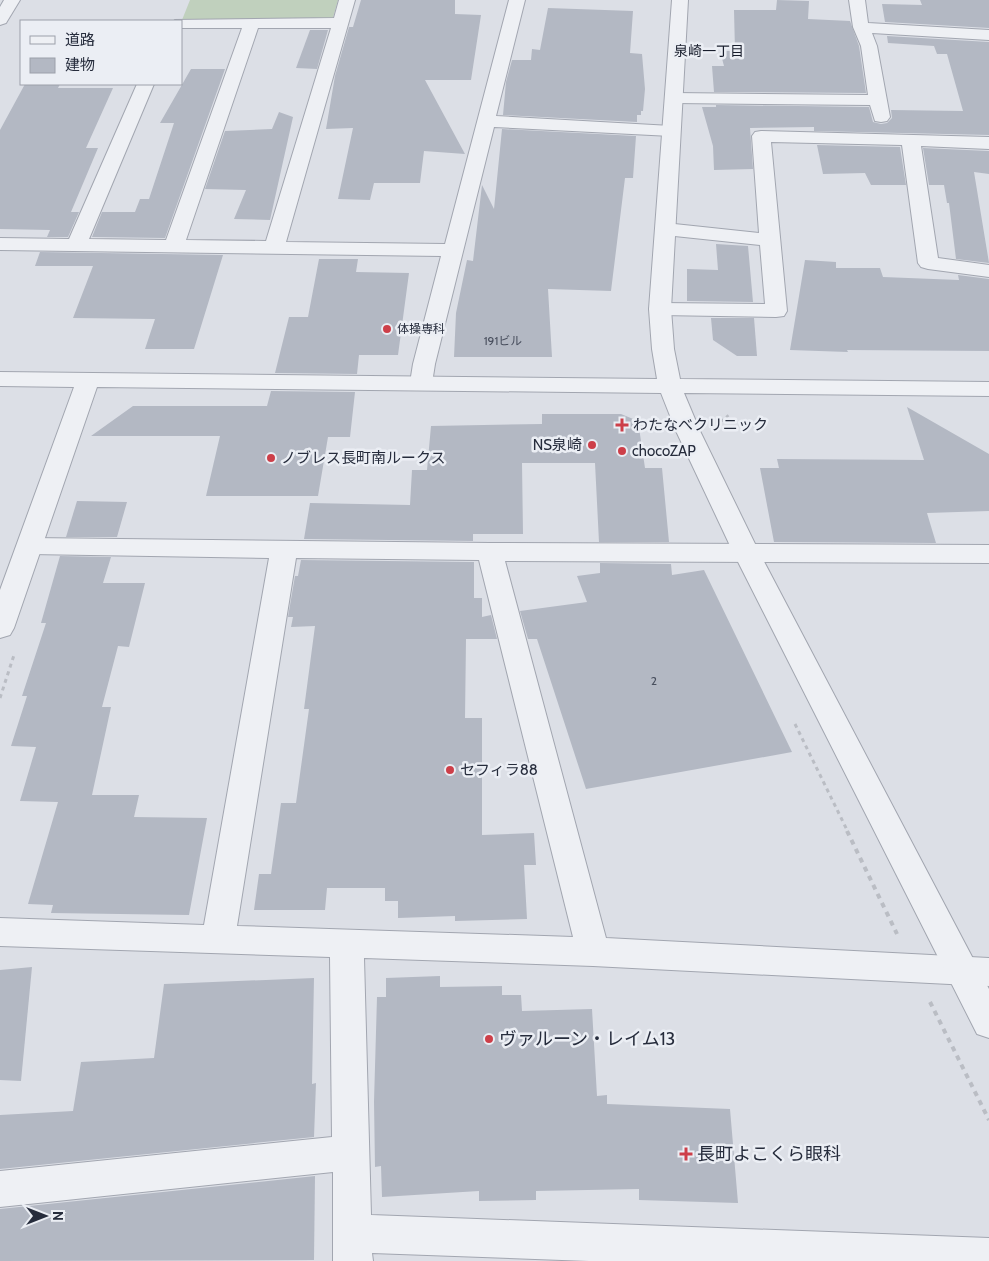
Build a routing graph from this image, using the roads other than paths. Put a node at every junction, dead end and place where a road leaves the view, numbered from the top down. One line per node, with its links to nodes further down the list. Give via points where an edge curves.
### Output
1 (12, 0): 7 (street)
2 (347, 0): 9 (street)
3 (517, 0): 15 (street)
4 (680, 0): 13 (street)
5 (857, 0): 10 (street)
6 (177, 17): 8 (street)
7 (0, 20)
8 (252, 23): 9 (street); 24 (street)
9 (340, 23): 25 (street)
10 (861, 28): 11 (street); 14 (street, via 869,46)
11 (989, 35)
12 (145, 85): 23 (street)
13 (674, 98): 14 (street); 16 (street)
14 (878, 100): 17 (street)
15 (487, 121): 16 (street); 26 (street)
16 (671, 131): 20 (street)
17 (886, 138): 18 (street); 21 (street, via 761,136)
18 (911, 140): 19 (street); 27 (street, via 928,263)
19 (989, 144)
20 (665, 230): 21 (street); 28 (street)
21 (769, 240): 28 (street, via 776,311)
22 (0, 244): 23 (street)
23 (76, 244): 24 (street)
24 (174, 246): 25 (street)
25 (274, 247): 26 (street)
26 (452, 250): 31 (street)
27 (989, 271)
28 (660, 309): 32 (street)
29 (0, 379): 30 (street)
30 (88, 380): 31 (street); 34 (street)
31 (421, 383): 32 (street)
32 (670, 386): 33 (street); 37 (street)
33 (989, 389)
34 (30, 546): 35 (street); 39 (street)
35 (284, 549): 36 (street); 41 (street)
36 (490, 552): 37 (street); 43 (street)
37 (746, 552): 38 (street); 44 (street)
38 (989, 554)
39 (0, 628)
40 (0, 932): 41 (street)
41 (218, 939): 42 (street)
42 (347, 944): 43 (street); 46 (street)
43 (593, 952): 44 (street)
44 (976, 971): 45 (street)
45 (989, 1023)
46 (351, 1154): 47 (street); 48 (street)
47 (0, 1189)
48 (353, 1247): 49 (street)
49 (673, 1253): 50 (street)
50 (989, 1258)

